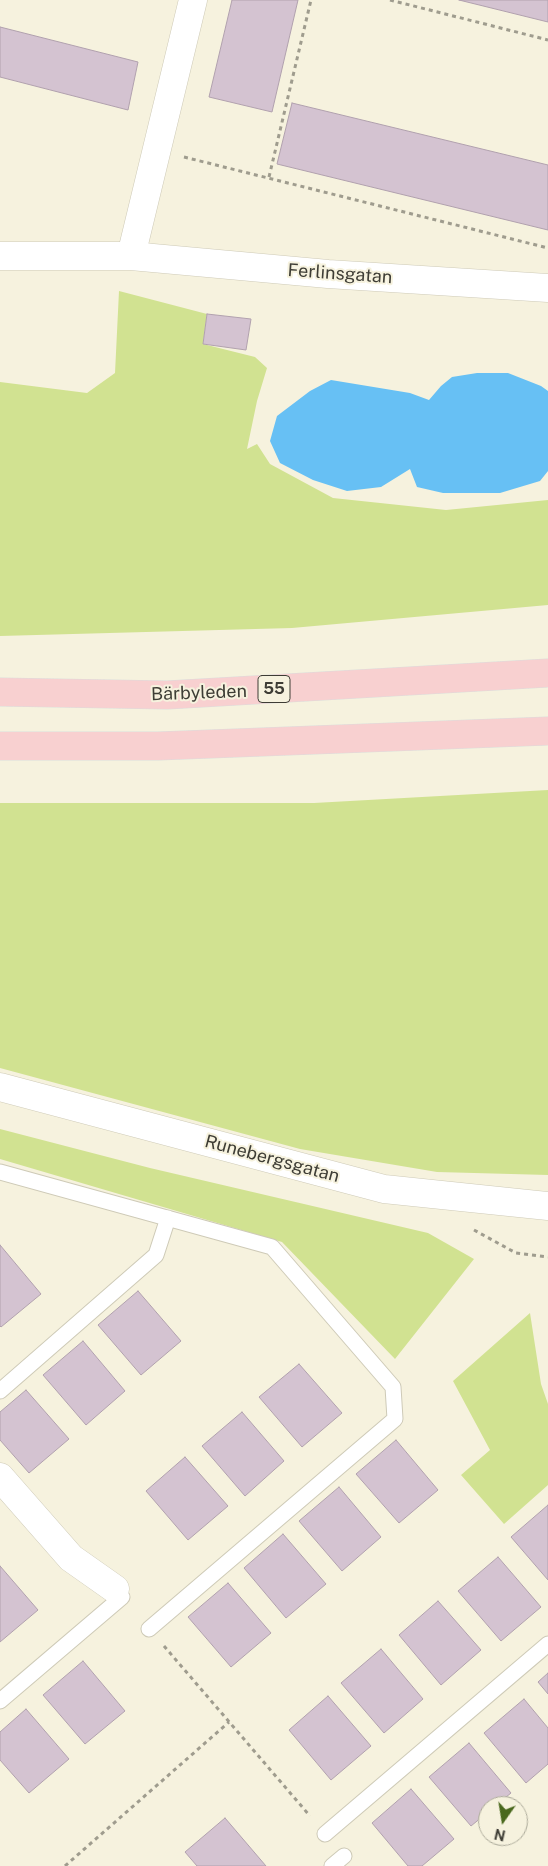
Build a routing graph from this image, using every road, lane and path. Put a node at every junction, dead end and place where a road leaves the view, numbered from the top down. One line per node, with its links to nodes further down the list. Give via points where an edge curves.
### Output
1 (193, 0): 5 (street)
2 (311, 0): 6 (path)
3 (390, 0): 4 (path)
4 (548, 40)
5 (156, 151): 6 (path); 9 (street)
6 (269, 177): 7 (path)
7 (548, 248)
8 (0, 256): 9 (street, Ferlinsgatan)
9 (131, 256): 10 (street, Ferlinsgatan, via 328,274)
10 (548, 288)
11 (548, 674): 12 (main road, Bärbyleden / 55, via 167,695)
12 (0, 692)
13 (548, 732): 14 (main road, via 158,746)
14 (0, 746)
15 (0, 1087): 17 (street, Runebergsgatan, via 384,1189)
16 (0, 1172): 18 (lane)
17 (548, 1206)
18 (168, 1218): 19 (lane, via 156,1255); 22 (lane, via 272,1247 393,1387 395,1419)
19 (0, 1391)
20 (0, 1477): 21 (street, via 72,1558)
21 (118, 1593): 24 (lane)
22 (149, 1629): 25 (path)
23 (548, 1644): 26 (lane)
24 (0, 1701)
25 (229, 1722): 26 (path); 28 (path)
26 (325, 1834)
27 (344, 1856): 29 (lane)
28 (65, 1866)
29 (332, 1866)

